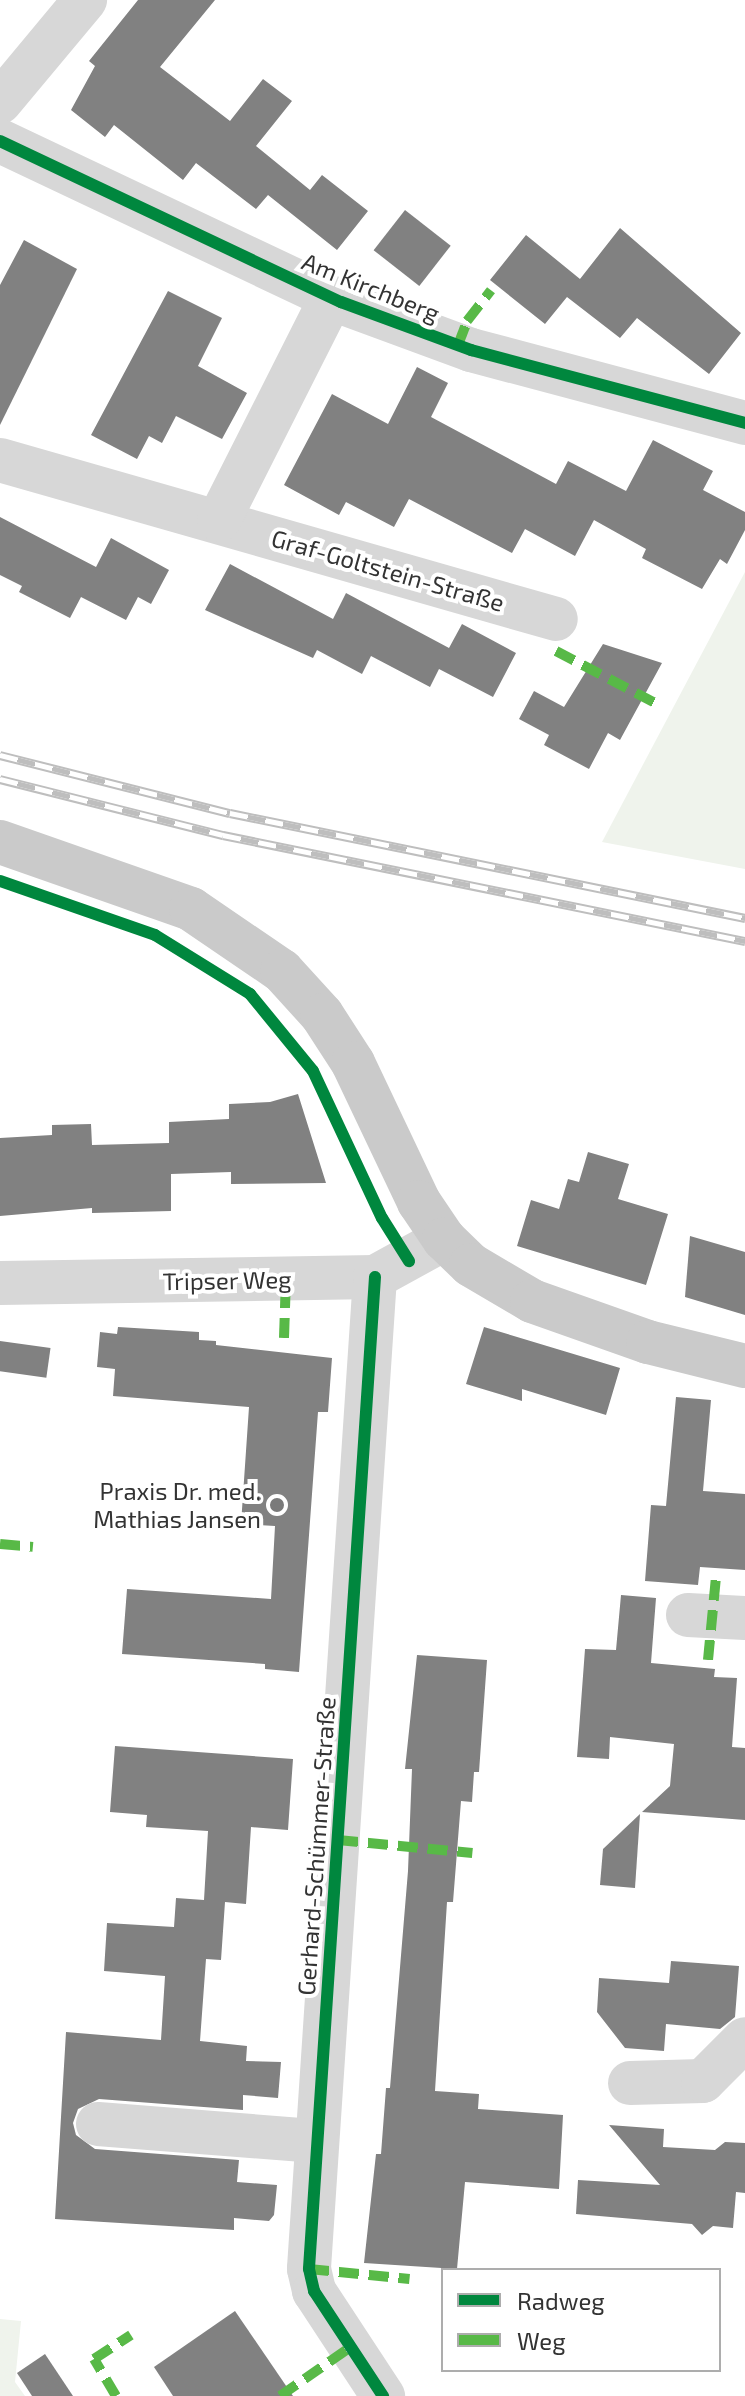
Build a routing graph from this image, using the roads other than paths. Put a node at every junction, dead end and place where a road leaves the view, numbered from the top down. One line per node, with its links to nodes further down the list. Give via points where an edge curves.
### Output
1 (85, 0): 2 (street)
2 (0, 102)
3 (0, 141): 4 (street, Am Kirchberg)
4 (331, 298): 5 (street, Am Kirchberg, via 471,350); 7 (street)
5 (745, 423)
6 (0, 460): 7 (street, Graf-Goltstein-Straße)
7 (219, 520): 8 (street, Graf-Goltstein-Straße)
8 (556, 619)
9 (0, 842): 10 (main road, via 191,909 282,971 322,1015 353,1063 393,1153)
10 (444, 1239): 11 (street, Tripser Weg); 13 (main road, via 471,1265 532,1301 648,1342)
11 (375, 1277): 12 (street, Tripser Weg); 19 (street, Gerhard-Schümmer-Straße)
12 (0, 1283)
13 (745, 1366)
14 (688, 1615): 15 (street)
15 (745, 1618)
16 (745, 2039): 17 (street, via 703,2081)
17 (630, 2083)
18 (98, 2124): 19 (street)
19 (316, 2141): 20 (street, Gerhard-Schümmer-Straße, via 309,2269 314,2291)
20 (383, 2396)

